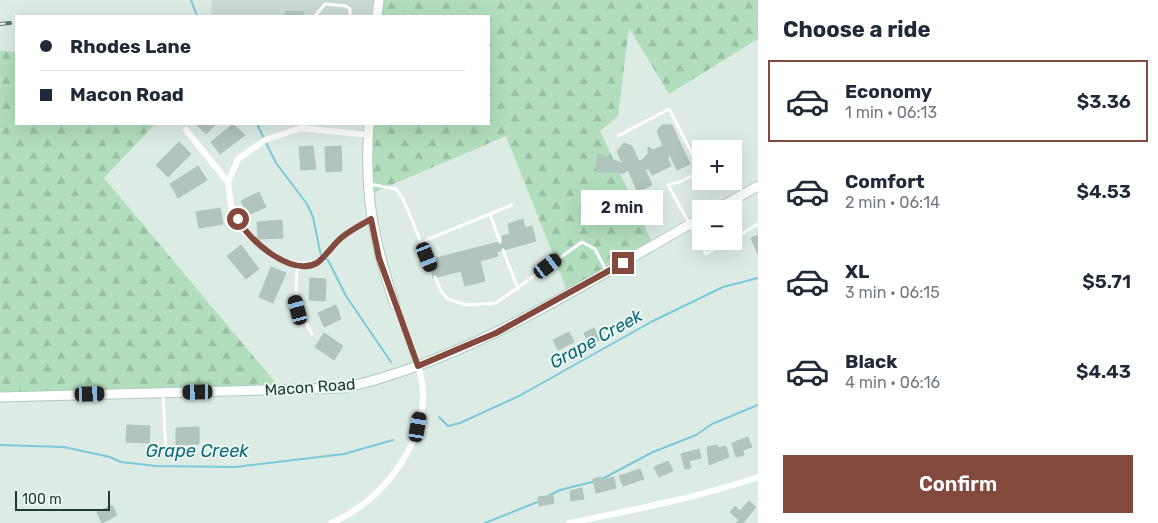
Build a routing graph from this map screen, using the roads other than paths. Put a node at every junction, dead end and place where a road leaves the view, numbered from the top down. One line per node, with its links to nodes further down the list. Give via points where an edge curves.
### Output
1 (379, 0): 4 (main road)
2 (316, 15): 3 (lane, via 325,4 346,6)
3 (350, 15)
4 (377, 15)
5 (369, 125): 7 (main road)
6 (186, 130): 9 (street)
7 (368, 135): 9 (street, via 301,128 293,130 265,140 238,160); 10 (main road)
8 (618, 136): 18 (lane, via 669,109 699,167 698,172 668,185)
9 (228, 182): 26 (street, via 231,206 244,232 269,253)
10 (368, 184): 15 (main road); 21 (lane, via 396,190)
11 (758, 186): 12 (main road)
12 (733, 200)
13 (512, 205): 14 (lane)
14 (490, 214): 21 (lane); 22 (lane)
15 (371, 219): 26 (street, via 343,236 317,263); 31 (main road, via 379,258)
16 (692, 223): 18 (main road, Macon Road)
17 (758, 224): 20 (lane)
18 (688, 225): 19 (lane); 28 (main road, Macon Road)
19 (692, 231)
20 (742, 233)
21 (421, 242): 27 (lane)
22 (500, 242)
23 (504, 250): 30 (lane)
24 (704, 250): 25 (lane, via 706,254)
25 (713, 250)
26 (298, 264): 32 (lane, via 296,300)
27 (432, 268)
28 (607, 272): 30 (lane, via 595,249 582,242); 33 (main road, Macon Road, via 496,333)
29 (435, 278): 30 (lane, via 448,299 466,305 496,303)
30 (518, 289)
31 (395, 305): 33 (street)
32 (312, 334)
33 (418, 366): 34 (main road, Macon Road, via 344,388); 38 (street, via 422,386 421,411 418,427 404,458 382,487)
34 (162, 393): 35 (main road, Macon Road); 36 (lane)
35 (0, 396)
36 (166, 454)
37 (758, 477): 39 (street, via 668,503)
38 (331, 523)
39 (569, 523)

